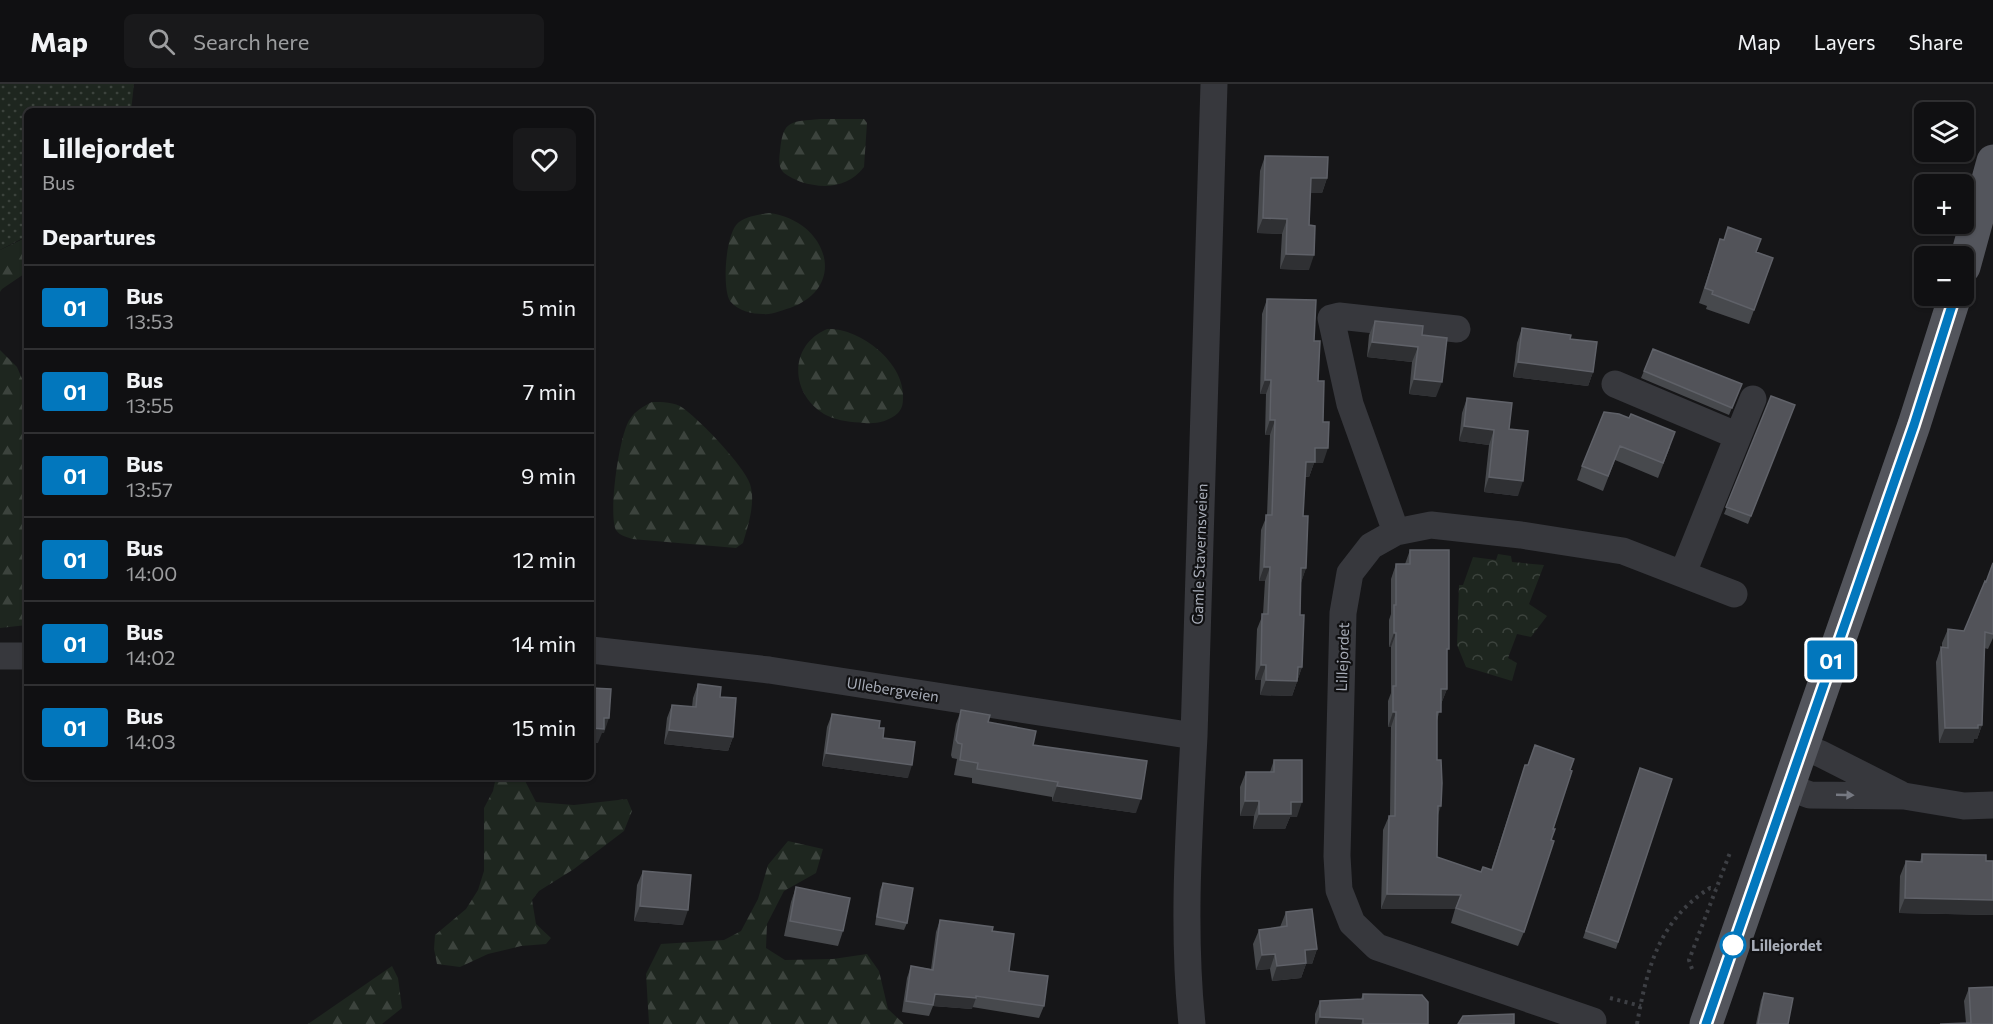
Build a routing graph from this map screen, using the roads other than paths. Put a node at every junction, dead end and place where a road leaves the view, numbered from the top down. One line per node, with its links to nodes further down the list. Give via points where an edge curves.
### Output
1 (1214, 84): 15 (street, Gamle Stavernsveien)
2 (1993, 161): 3 (main road)
3 (1970, 246)
4 (1951, 306): 16 (main road, via 1914,425)
5 (1457, 329): 9 (street, via 1331,318 1350,404)
6 (1615, 384): 8 (street)
7 (1753, 399): 8 (street)
8 (1738, 436): 10 (street)
9 (1396, 532): 10 (street, Lillejordet, via 1431,525 1521,535 1623,551); 20 (street, Lillejordet, via 1371,546 1350,573 1343,614 1337,856 1339,890 1352,923 1377,947)
10 (1683, 573): 11 (street, Lillejordet)
11 (1734, 594)
12 (594, 650): 15 (street, Ullebergveien, via 769,670)
13 (0, 656): 14 (street)
14 (24, 656)
15 (1194, 736): 21 (street, Gamle Stavernsveien, via 1187,929)
16 (1801, 746): 17 (main road); 18 (street)
17 (1788, 787): 18 (street, one-way to 18, via 1810,795); 22 (main road)
18 (1904, 796): 19 (street, via 1964,806)
19 (1993, 805)
20 (1593, 1021)
21 (1192, 1024)
22 (1706, 1024)

